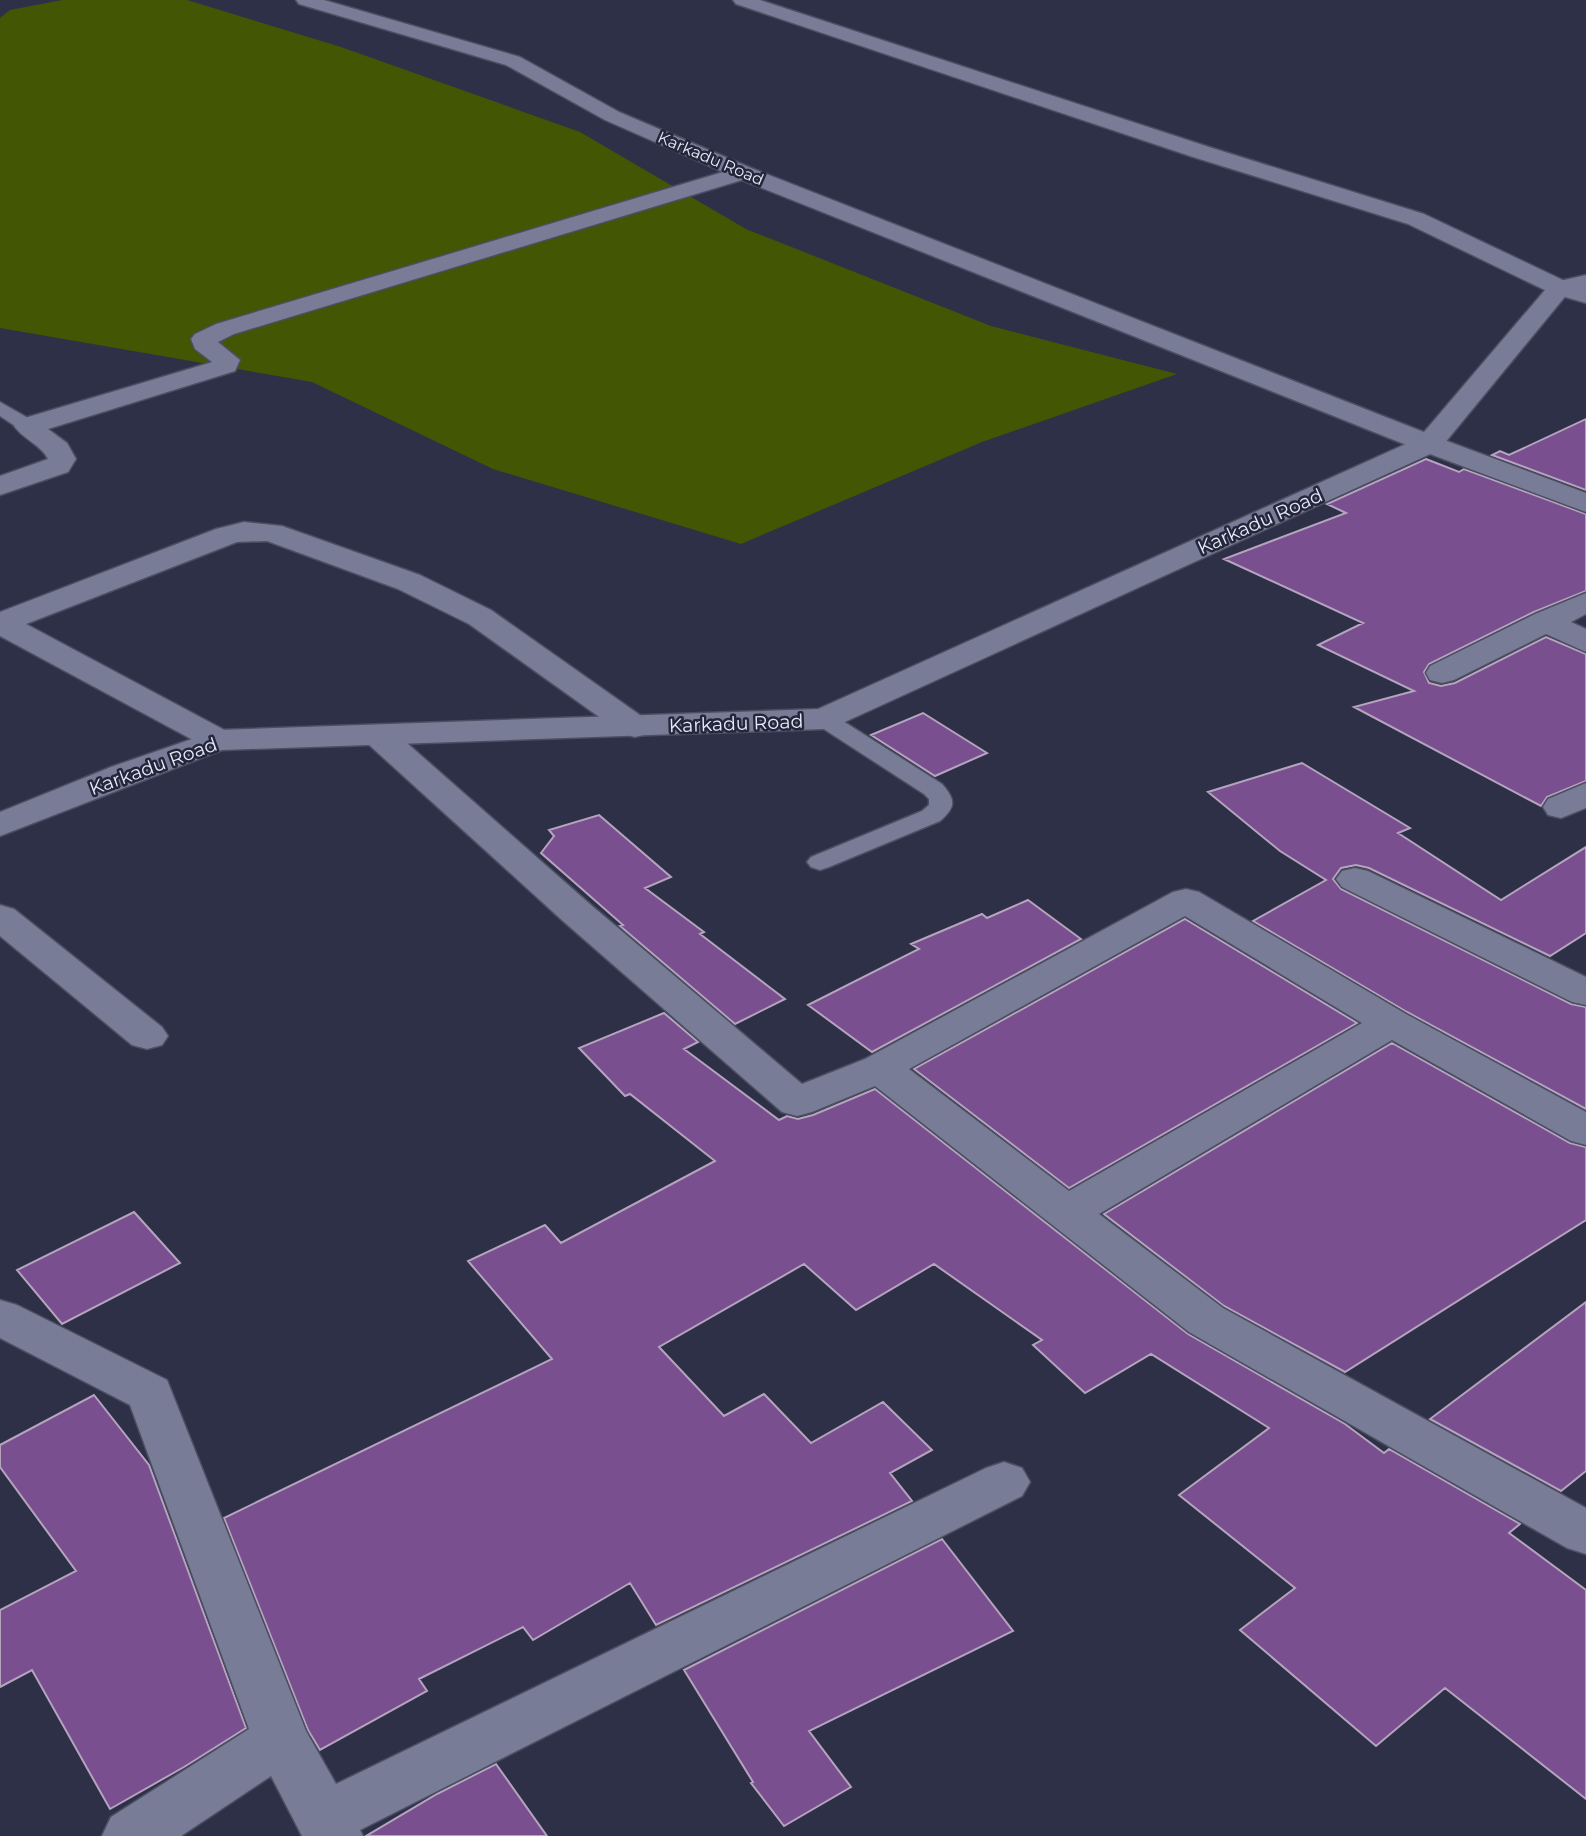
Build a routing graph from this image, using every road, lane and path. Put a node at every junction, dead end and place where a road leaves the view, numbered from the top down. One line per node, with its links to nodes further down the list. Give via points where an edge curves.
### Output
1 (305, 0): 3 (street, Karkadu Road, via 513,61 612,116)
2 (742, 0): 5 (street, via 1416,219)
3 (743, 173): 8 (street, via 225,329 204,339 204,344 227,360 218,369); 9 (street, Karkadu Road)
4 (1586, 282): 5 (street)
5 (1560, 288): 6 (street); 9 (street, Karkadu Road)
6 (1586, 296)
7 (0, 408): 8 (lane)
8 (28, 426): 10 (street, via 57,449 62,459 58,466)
9 (1429, 444): 11 (street); 17 (street, Karkadu Road)
10 (0, 486)
11 (1586, 503)
12 (1586, 602): 13 (street)
13 (1546, 621): 15 (street); 16 (street)
14 (1, 623): 18 (street, via 227,535 271,532 409,582 480,617); 20 (street)
15 (1586, 642)
16 (1443, 673)
17 (824, 719): 18 (street, Karkadu Road); 22 (lane, via 933,789 942,807 931,816)
18 (635, 727): 19 (street, Karkadu Road)
19 (379, 737): 20 (street, Karkadu Road); 28 (street, via 797,1102)
20 (218, 740): 21 (street, Karkadu Road)
21 (0, 825)
22 (820, 862)
23 (1355, 879): 25 (street)
24 (0, 917): 27 (street)
25 (1586, 993)
26 (1392, 1023): 28 (street, via 1186,900); 29 (street); 30 (street)
27 (147, 1036)
28 (880, 1068): 30 (street)
29 (1586, 1131)
30 (1067, 1212): 33 (street, via 1206,1320)
31 (0, 1317): 34 (street, via 150,1393)
32 (1004, 1482): 35 (street)
33 (1586, 1533)
34 (281, 1739): 35 (street); 36 (street)
35 (329, 1827)
36 (132, 1836)

